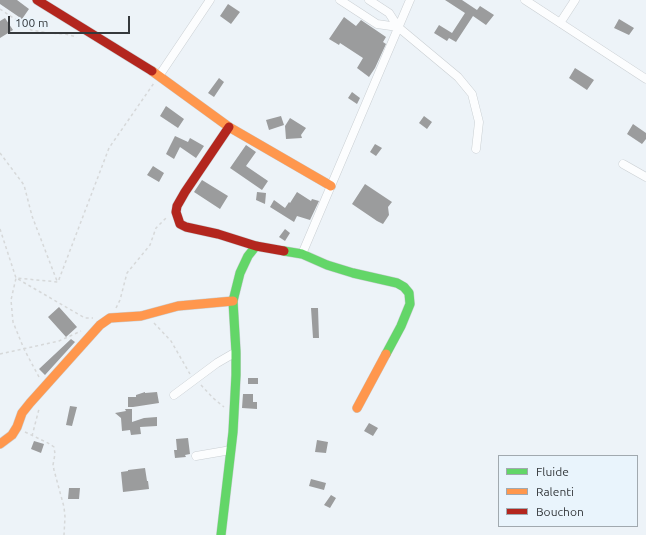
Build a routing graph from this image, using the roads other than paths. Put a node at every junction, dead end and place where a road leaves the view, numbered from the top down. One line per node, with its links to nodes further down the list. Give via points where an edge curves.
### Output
1 (37, 0): 10 (street)
2 (210, 0): 10 (street)
3 (340, 0): 9 (street, via 377,24)
4 (369, 0): 9 (street, via 389,13)
5 (410, 0): 9 (street)
6 (525, 0): 8 (street)
7 (575, 0): 8 (street)
8 (560, 23): 11 (street)
9 (398, 27): 13 (street, via 458,77 472,94 479,122); 16 (street)
10 (159, 76): 12 (street)
11 (646, 79)
12 (229, 127): 16 (street); 17 (street, via 177,206 176,212 180,224 186,227)
13 (476, 149)
14 (623, 164): 15 (street)
15 (646, 177)
16 (331, 186): 18 (street)
17 (256, 246): 18 (street); 19 (street, via 240,273)
18 (302, 254): 22 (street, via 353,273 398,283 409,293 410,304 401,326)
19 (233, 301): 20 (street); 23 (street, via 178,306 141,316 110,318 100,325 30,403 12,435)
20 (236, 352): 21 (street); 24 (street)
21 (174, 395)
22 (357, 408)
23 (0, 444)
24 (231, 450): 25 (street); 26 (street)
25 (196, 456)
26 (221, 535)

